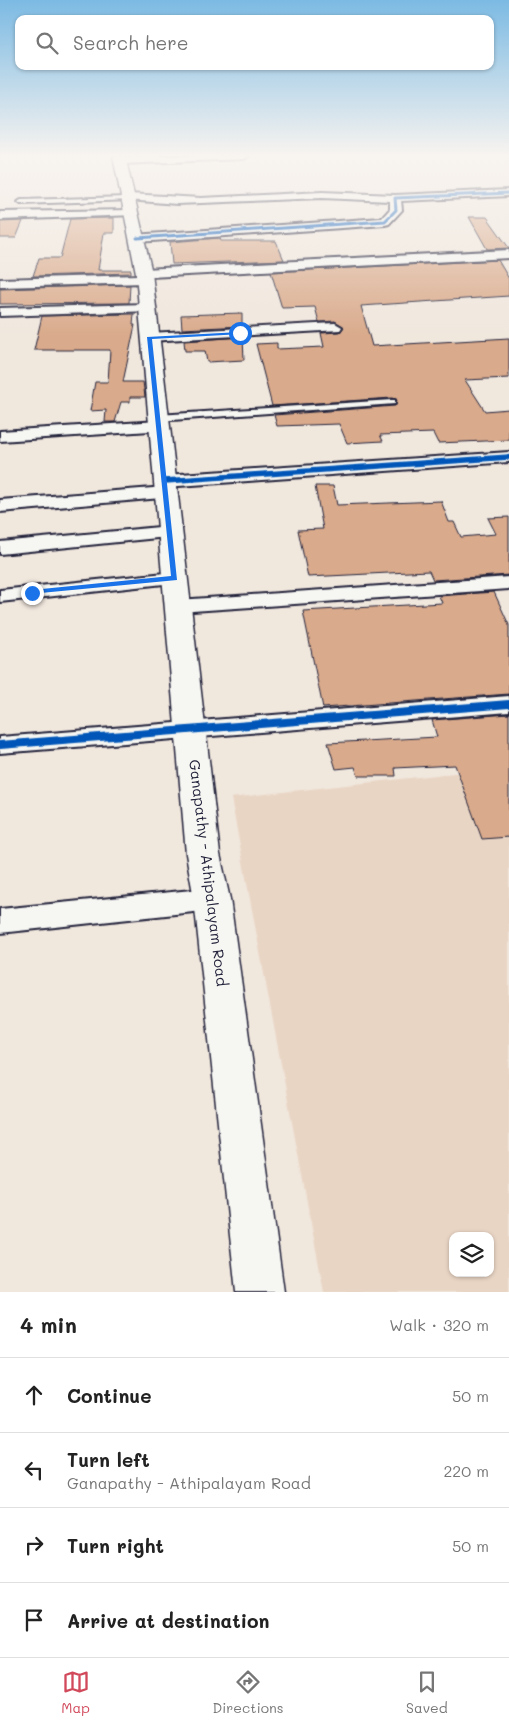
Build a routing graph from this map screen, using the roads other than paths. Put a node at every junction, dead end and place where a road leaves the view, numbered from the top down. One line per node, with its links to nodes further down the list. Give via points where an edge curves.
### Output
1 (132, 216): 5 (main road, Ganapathy - Athipalayam Road)
2 (253, 216): 3 (street, via 386,221)
3 (390, 216)
4 (509, 254): 5 (street)
5 (144, 276): 6 (street); 7 (main road, Ganapathy - Athipalayam Road)
6 (0, 283)
7 (147, 308): 8 (street); 10 (main road, Ganapathy - Athipalayam Road)
8 (0, 312)
9 (335, 328): 10 (street)
10 (149, 337): 12 (main road, Ganapathy - Athipalayam Road)
11 (392, 402): 12 (lane)
12 (158, 420): 13 (street); 14 (street); 16 (main road, Ganapathy - Athipalayam Road)
13 (0, 425)
14 (0, 436)
15 (509, 456): 16 (street)
16 (166, 487): 17 (street); 18 (main road, Ganapathy - Athipalayam Road)
17 (0, 506)
18 (170, 532): 19 (street); 21 (main road, Ganapathy - Athipalayam Road)
19 (0, 548)
20 (509, 583): 21 (street)
21 (176, 592): 22 (street); 24 (main road, Ganapathy - Athipalayam Road)
22 (0, 596)
23 (509, 704): 24 (street)
24 (191, 730): 25 (street); 26 (main road, Ganapathy - Athipalayam Road, via 203,854)
25 (0, 745)
26 (212, 899): 27 (street); 28 (main road, Ganapathy - Athipalayam Road)
27 (0, 921)
28 (260, 1292)

